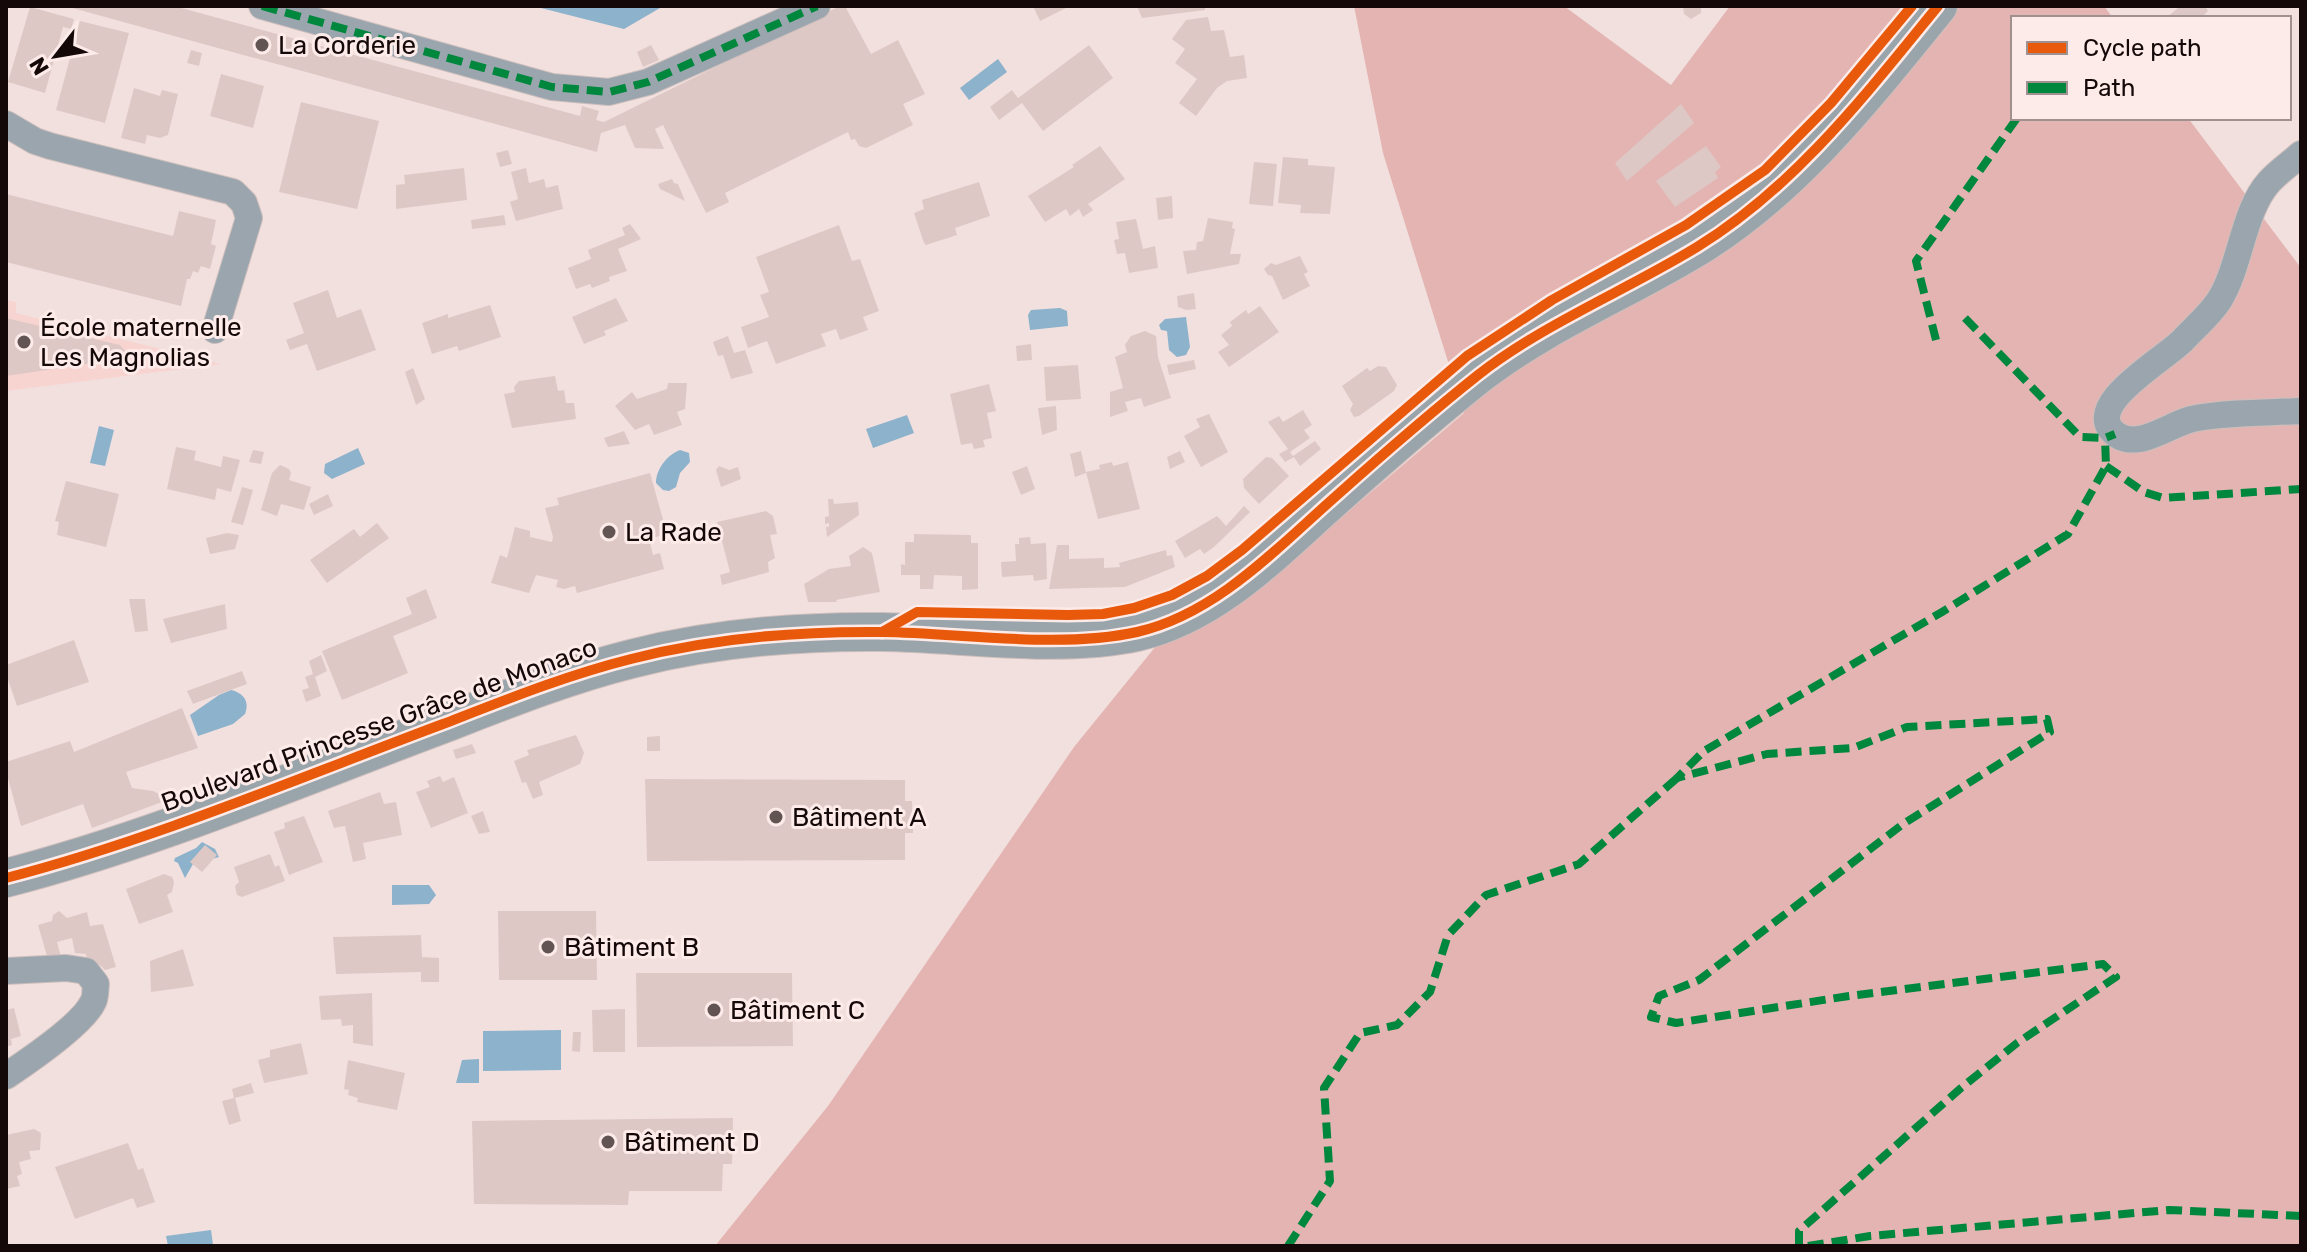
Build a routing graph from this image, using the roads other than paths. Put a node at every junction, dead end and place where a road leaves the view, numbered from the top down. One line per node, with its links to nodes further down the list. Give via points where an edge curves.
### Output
1 (262, 6): 2 (street, via 552,87 609,92 648,82)
2 (817, 6)
3 (1938, 6): 8 (main road, Boulevard Princesse Grâce de Monaco, via 1845,117 1739,218 1698,247 1519,346 1380,457 1256,567 1193,610 1137,632 1108,636 794,634 637,657 547,685 191,818)
4 (6, 124): 6 (street, via 50,146 233,192 249,218)
5 (2301, 154): 7 (street, via 2268,183 2219,300 2174,350 2124,388 2108,405 2106,420 2115,434 2128,440 2191,419)
6 (215, 330)
7 (2301, 411)
8 (6, 878)
9 (6, 971): 10 (street, via 66,968 86,971 96,984 86,1013)
10 (6, 1076)

